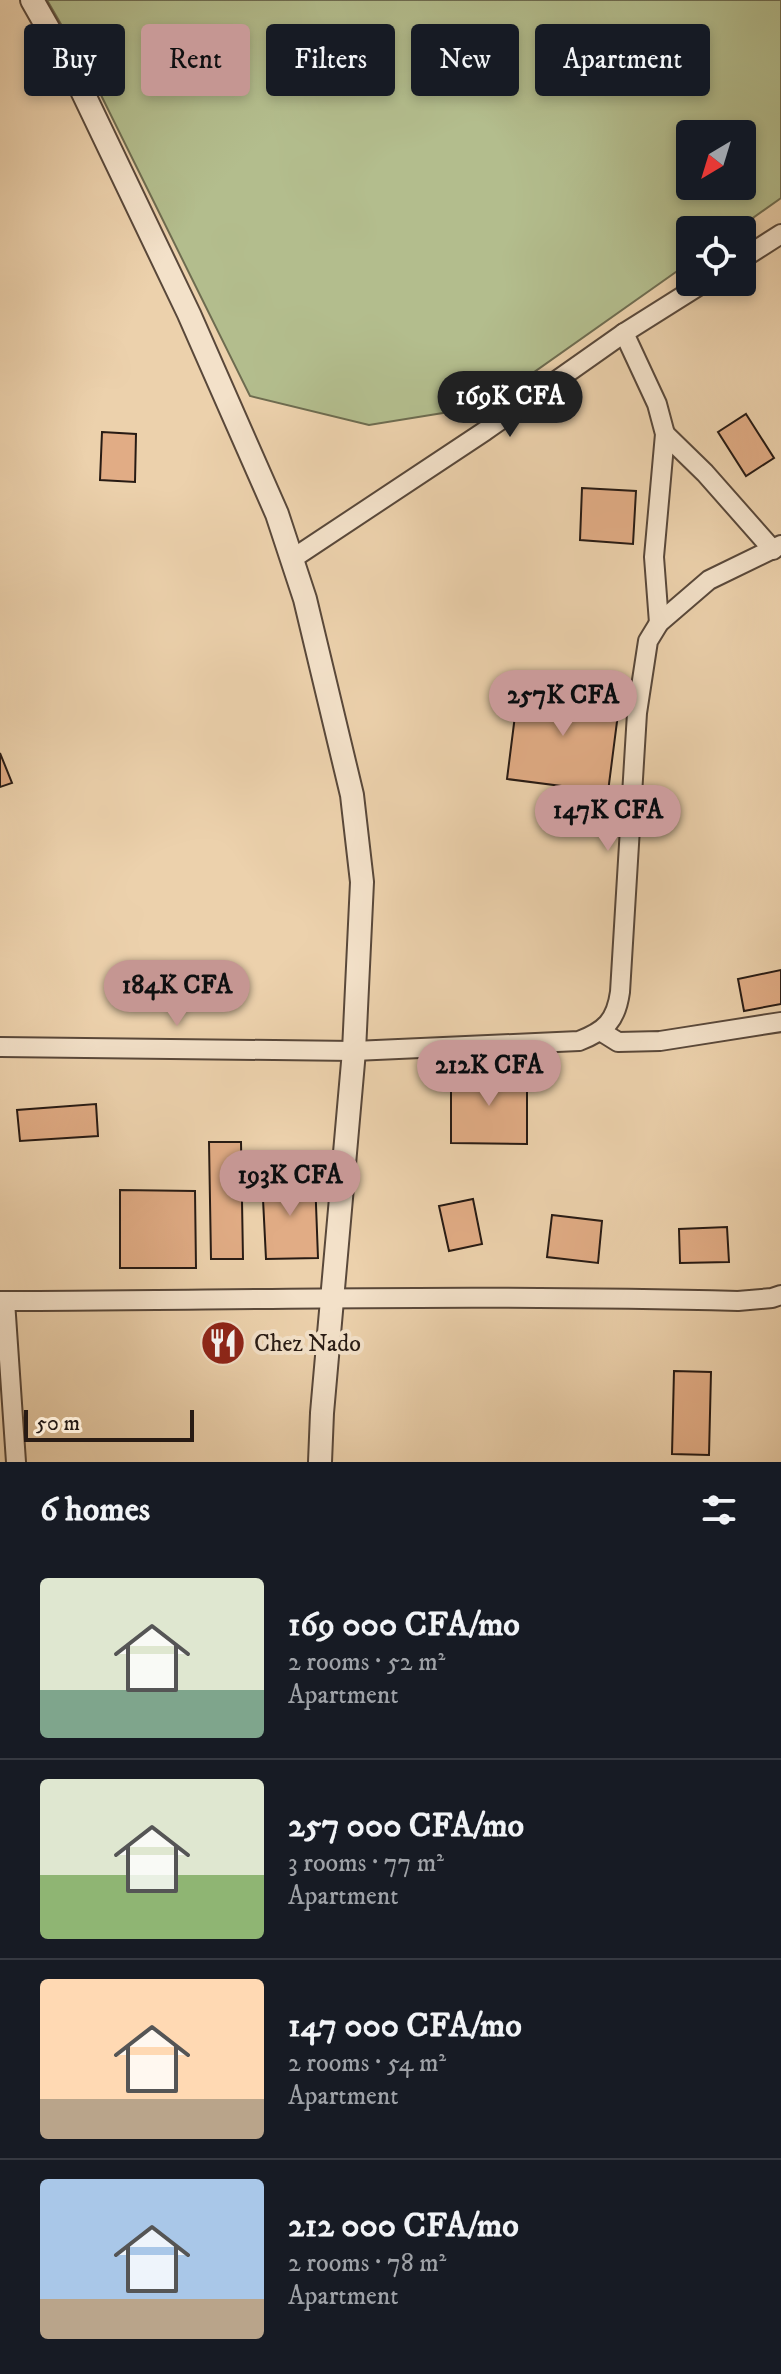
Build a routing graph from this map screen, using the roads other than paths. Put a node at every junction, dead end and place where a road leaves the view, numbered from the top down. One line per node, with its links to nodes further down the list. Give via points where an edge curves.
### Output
1 (32, 0): 8 (street, via 74,74 189,314)
2 (781, 234): 3 (street)
3 (756, 250)
4 (683, 296): 5 (street)
5 (624, 333): 6 (street); 8 (street)
6 (665, 434): 7 (street); 9 (street, via 654,557)
7 (777, 548): 9 (street, via 709,580)
8 (292, 559): 13 (street, via 352,795 362,882)
9 (659, 623): 11 (street, via 648,641 637,713 620,992)
10 (781, 1022): 11 (street, via 660,1041 618,1042)
11 (602, 1032): 13 (street, via 579,1041 535,1045)
12 (0, 1047): 13 (street)
13 (354, 1051): 14 (street)
14 (332, 1297): 15 (street); 16 (street); 18 (street)
15 (3, 1301): 17 (street)
16 (778, 1302)
17 (16, 1462)
18 (320, 1462)

